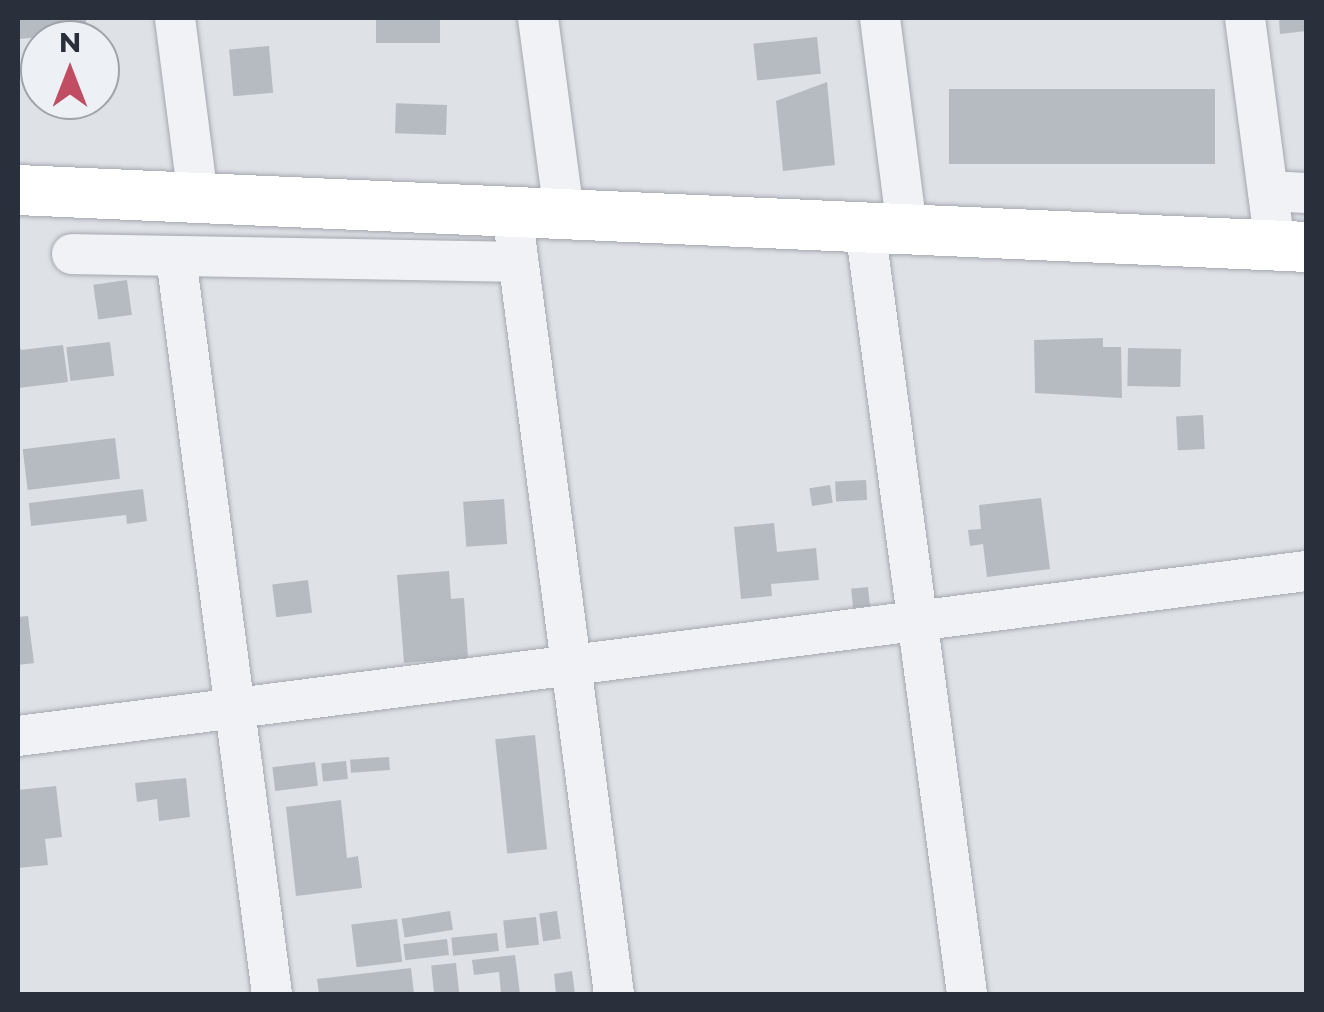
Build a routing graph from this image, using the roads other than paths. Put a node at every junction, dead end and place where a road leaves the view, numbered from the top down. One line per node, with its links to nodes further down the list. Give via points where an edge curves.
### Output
1 (175, 18): 7 (street)
2 (538, 18): 9 (street)
3 (880, 18): 10 (street)
4 (1245, 18): 6 (street)
5 (18, 190): 7 (main road)
6 (1287, 192): 11 (street)
7 (198, 198): 8 (main road)
8 (512, 212): 9 (main road); 14 (street)
9 (564, 213): 10 (main road)
10 (886, 228): 11 (main road); 16 (street)
11 (1291, 246)
12 (72, 254): 13 (street)
13 (176, 256): 14 (street); 18 (street)
14 (518, 262): 17 (street)
15 (1306, 572): 16 (street)
16 (918, 621): 17 (street); 22 (street)
17 (571, 666): 18 (street); 21 (street)
18 (235, 709): 19 (street); 20 (street)
19 (18, 736)
20 (272, 994)
21 (614, 994)
22 (967, 994)

